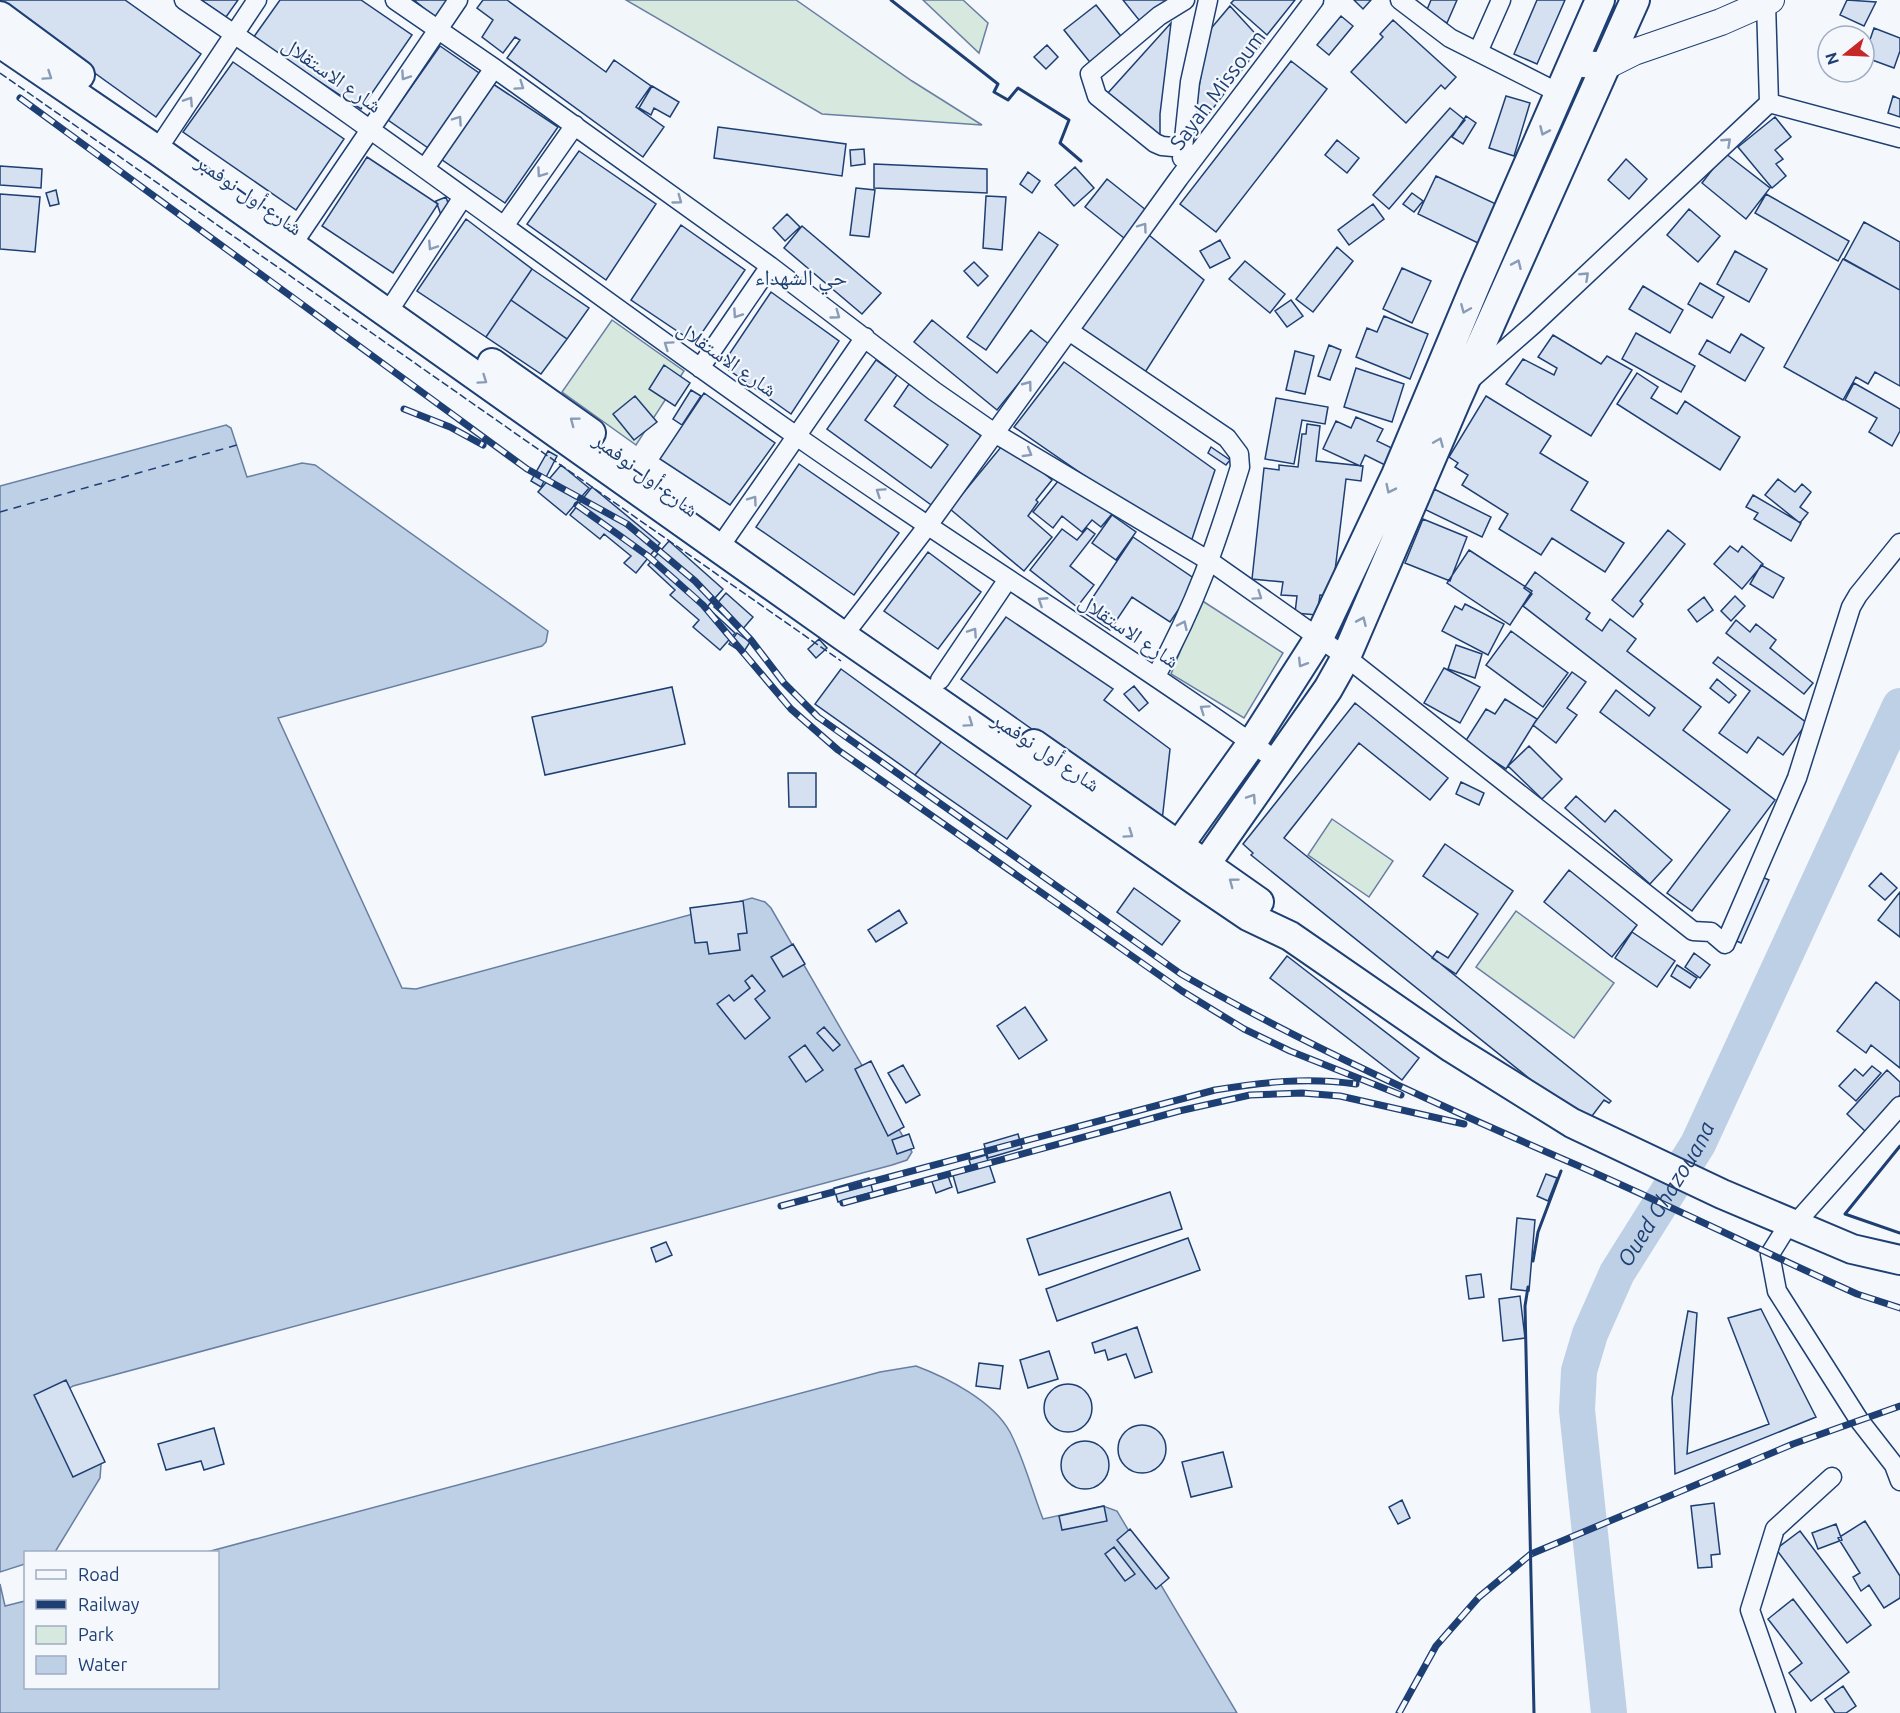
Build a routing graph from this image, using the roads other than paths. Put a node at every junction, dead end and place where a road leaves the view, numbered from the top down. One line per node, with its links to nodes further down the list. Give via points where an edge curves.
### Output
1 (184, 0): 16 (street, شارع الاستقلال)
2 (257, 0): 16 (street)
3 (395, 0): 15 (street)
4 (458, 0): 15 (street)
5 (1185, 0): 29 (street, via 1159,16 1090,74 1097,96 1155,143)
6 (1208, 0): 29 (street, via 1190,82)
7 (1314, 0): 31 (street, Sayah Missoum)
8 (1400, 0): 19 (street, via 1450,38)
9 (1501, 0): 19 (street)
10 (1600, 0): 17 (main road)
11 (1635, 0): 20 (main road)
12 (1769, 1): 13 (main road); 24 (street)
13 (1726, 11): 20 (main road)
14 (0, 16): 28 (main road, شارع أول نوفمبر)
15 (438, 28): 22 (street); 26 (street, one-way to 26)
16 (234, 33): 26 (street, شارع الاستقلال); 28 (street, one-way to 16)
17 (1586, 35): 20 (main road); 21 (main road)
18 (0, 43): 28 (main road, شارع أول نوفمبر, one-way to 28)
19 (1478, 52): 23 (street)
20 (1619, 52): 21 (main road); 40 (main road, one-way to 20)
21 (1574, 63): 23 (main road)
22 (494, 68): 25 (street, one-way to 25); 30 (street, one-way to 22)
23 (1561, 94): 49 (main road, one-way to 49, via 1396,475)
24 (1769, 103): 27 (street); 40 (street, one-way to 24)
25 (575, 125): 33 (street, one-way to 33); 35 (street, one-way to 35)
26 (370, 129): 30 (street, شارع الاستقلال); 34 (street)
27 (1900, 138)
28 (161, 143): 34 (main road, شارع أول نوفمبر)
29 (1184, 148): 31 (street)
30 (425, 168): 32 (street, شارع الاستقلال)
31 (1179, 178): 37 (street, Sayah Missoum, one-way to 31)
32 (463, 196): 33 (street, شارع الاستقلال); 36 (street, one-way to 36)
33 (504, 226): 39 (street, شارع الاستقلال, one-way to 33)
34 (296, 238): 36 (main road, شارع أول نوفمبر)
35 (770, 266): 38 (street, one-way to 38); 39 (street, one-way to 39)
36 (393, 305): 44 (main road, شارع أول نوفمبر)
37 (1069, 331): 41 (street, Sayah Missoum, one-way to 37); 46 (street, via 1237,448 1240,467)
38 (866, 337): 41 (street); 42 (street)
39 (700, 368): 42 (street, شارع الاستقلال)
40 (1464, 386): 50 (main road, one-way to 40)
41 (993, 432): 43 (street, Sayah Missoum); 46 (street, one-way to 46)
42 (798, 437): 43 (street, شارع الاستقلال, one-way to 42); 44 (street, one-way to 42)
43 (929, 524): 47 (street, شارع الاستقلال); 48 (street, Sayah Missoum)
44 (723, 542): 48 (main road, شارع أول نوفمبر)
45 (1900, 543): 50 (street, via 1851,608 1797,778 1725,944 1711,932 1693,931)
46 (1210, 562): 49 (street, one-way to 49); 51 (street, one-way to 46)
47 (1008, 579): 51 (street, شارع الاستقلال, one-way to 47); 52 (street, one-way to 47)
48 (848, 630): 52 (main road, شارع أول نوفمبر); 55 (main road, شارع أول نوفمبر, one-way to 55)
49 (1319, 638): 50 (street); 53 (main road, one-way to 53)
50 (1346, 657): 54 (main road)
51 (1156, 676): 53 (street, شارع الاستقلال, one-way to 51)
52 (940, 680): 55 (main road, شارع أول نوفمبر)
53 (1252, 743): 54 (street, شارع الاستقلال); 55 (main road)
54 (1277, 760): 56 (main road, one-way to 54)
55 (1174, 852): 56 (main road)
56 (1201, 872): 58 (main road, via 1248,916 1290,936 1452,1048 1572,1123)
57 (1900, 1106): 58 (street)
58 (1792, 1223): 59 (main road, via 1852,1249); 60 (street, via 1770,1254 1777,1291 1859,1420)
59 (1900, 1260)
60 (1898, 1470)
61 (1832, 1477): 62 (street, via 1775,1529 1750,1610)
62 (1786, 1713)

